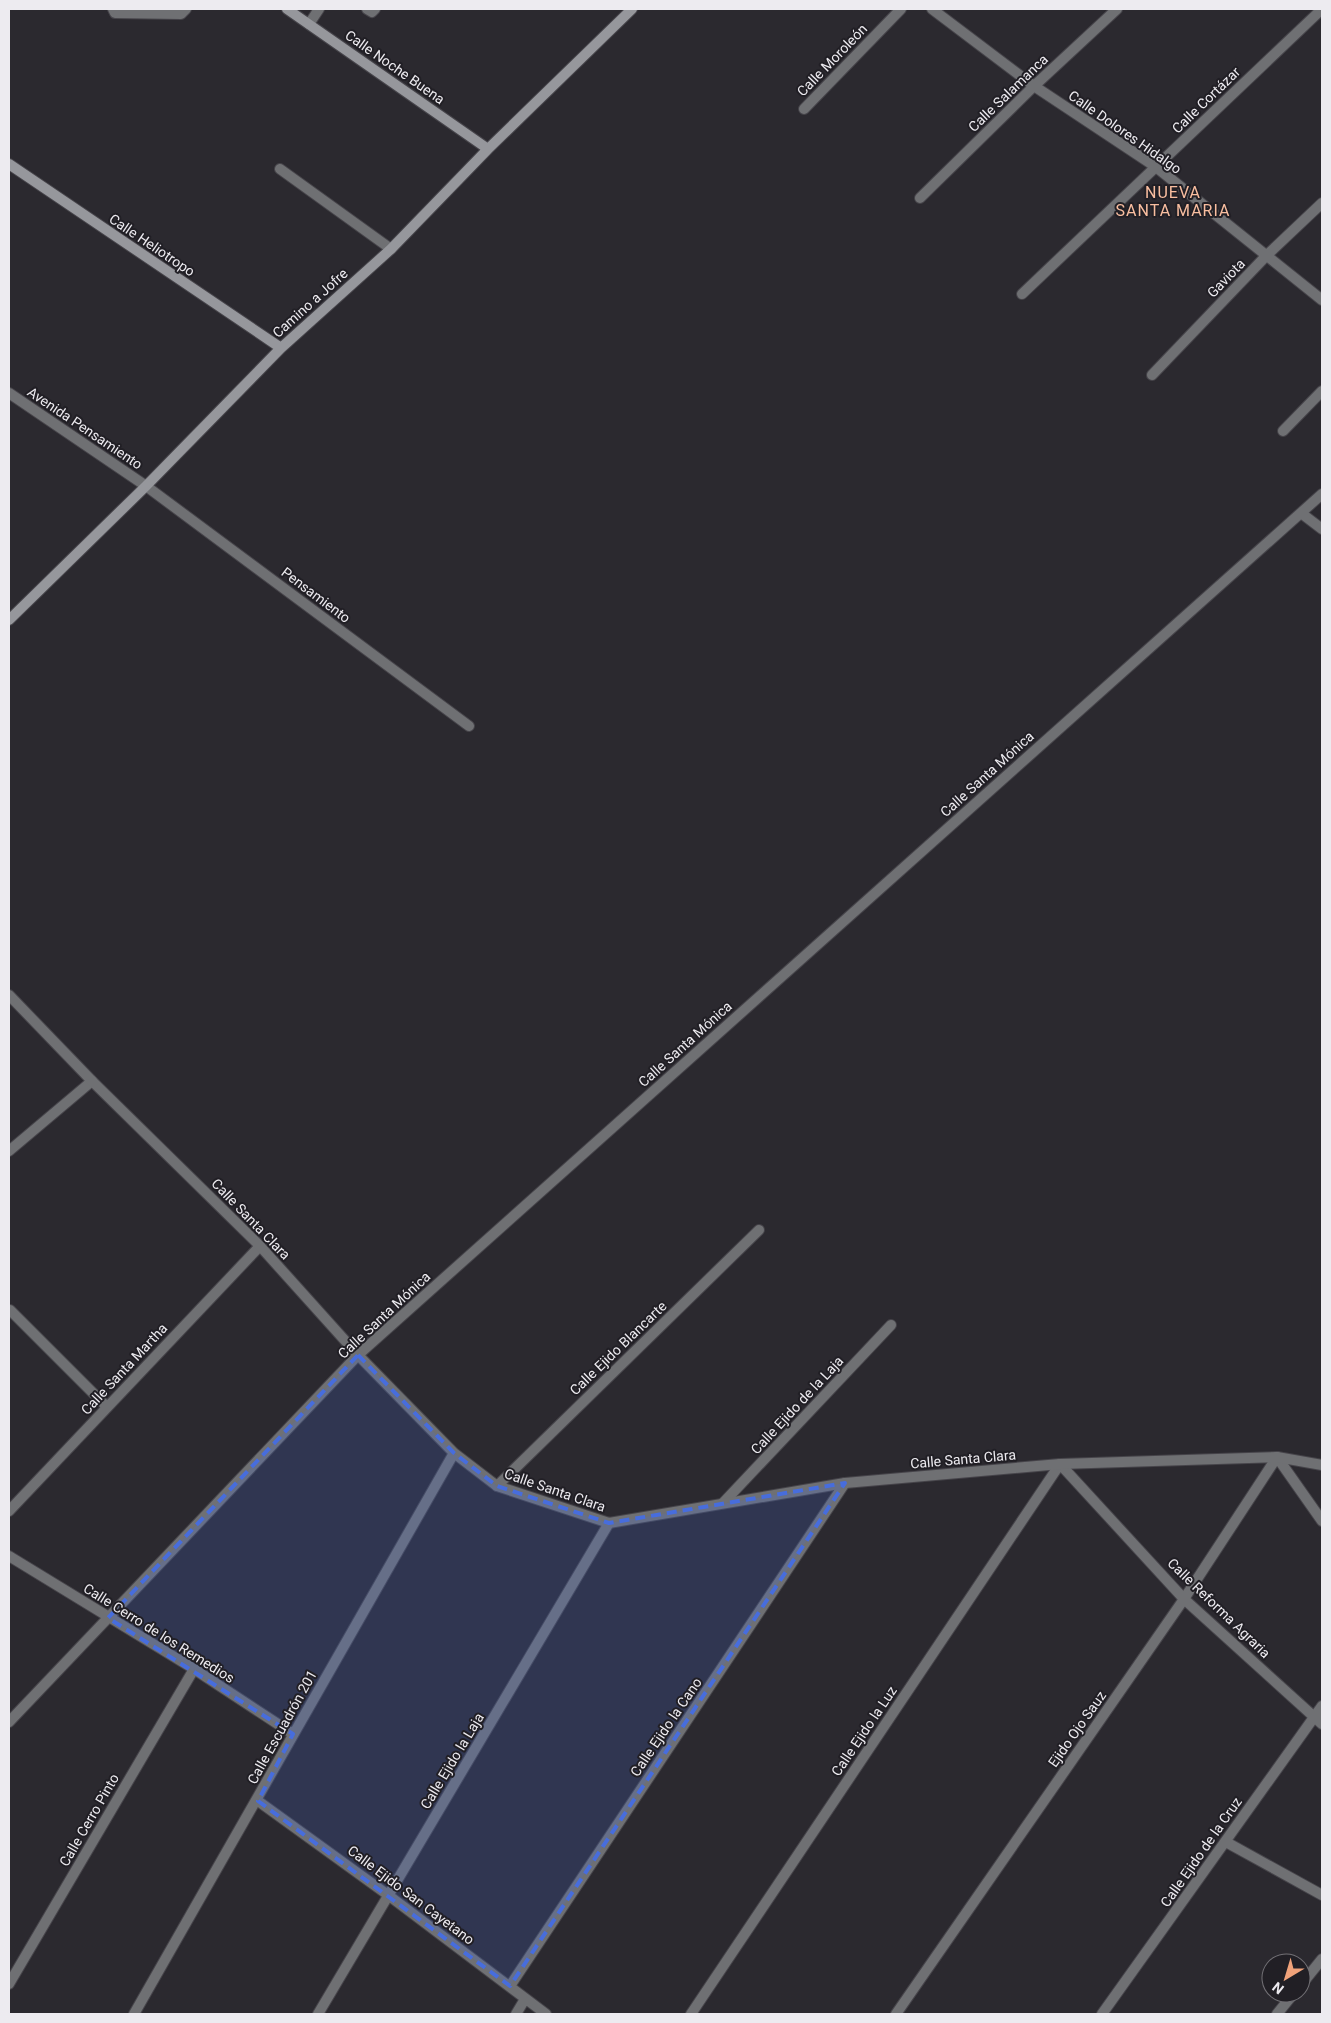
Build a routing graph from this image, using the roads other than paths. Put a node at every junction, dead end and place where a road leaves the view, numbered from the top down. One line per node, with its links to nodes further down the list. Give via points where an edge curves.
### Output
1 (113, 9): 2 (street, via 115,13 181,14)
2 (186, 9)
3 (287, 9): 12 (main road, Calle Noche Buena)
4 (319, 9): 12 (street)
5 (367, 9): 6 (street, via 372,12)
6 (375, 9)
7 (632, 9): 15 (main road, Camino a Jofre)
8 (901, 9): 14 (street, Calle Moroleón)
9 (932, 9): 13 (street, Calle Dolores Hidalgo)
10 (1117, 9): 13 (street, Calle Salamanca)
11 (1322, 9): 17 (street, Calle Cortázar)
12 (309, 24): 15 (main road, Calle Noche Buena)
13 (1034, 86): 17 (street, Calle Dolores Hidalgo); 19 (street, Calle Salamanca)
14 (804, 109)
15 (488, 149): 21 (main road, Camino a Jofre)
16 (9, 164): 25 (main road, Calle Heliotropo)
17 (1156, 167): 22 (street, Calle Dolores Hidalgo); 23 (street, Calle Cortázar)
18 (280, 169): 21 (street)
19 (920, 198)
20 (1322, 203): 22 (street, Gaviota)
21 (391, 249): 25 (main road, Camino a Jofre)
22 (1266, 256): 24 (street, Calle Dolores Hidalgo); 26 (street, Gaviota)
23 (1022, 294)
24 (1322, 300)
25 (281, 348): 30 (main road, Camino a Jofre)
26 (1152, 375)
27 (1322, 391): 29 (street)
28 (9, 394): 30 (street, Avenida Pensamiento)
29 (1283, 431)
30 (146, 486): 34 (main road, Camino a Jofre); 35 (street, Pensamiento)
31 (1322, 494): 32 (street, Calle Santa Mónica)
32 (1301, 512): 33 (street); 43 (street, Calle Santa Mónica)
33 (1322, 529)
34 (9, 620)
35 (469, 726)
36 (9, 995): 37 (street, Calle Santa Clara)
37 (92, 1081): 38 (street); 40 (street, Calle Santa Clara)
38 (9, 1151)
39 (759, 1230): 50 (street, Calle Ejido Blancarte)
40 (260, 1246): 43 (street, Calle Santa Clara); 44 (street, Calle Santa Martha)
41 (10, 1311): 44 (street)
42 (891, 1326): 51 (street, Calle Ejido de la Laja)
43 (358, 1355): 45 (street, Calle Santa Clara); 57 (street, Calle Santa Mónica)
44 (107, 1407): 52 (street, Calle Santa Martha)
45 (454, 1453): 50 (street, Calle Santa Clara); 63 (street, Calle Escuadrón 201)
46 (1277, 1457): 47 (street, Calle Santa Clara); 48 (street, Calle Santa Clara); 53 (street); 56 (street, Ejido Ojo Sauz)
47 (1060, 1464): 49 (street, Calle Santa Clara); 56 (street, Calle Reforma Agraria); 78 (street, Calle Ejido la Luz)
48 (1322, 1465)
49 (845, 1483): 51 (street, Calle Santa Clara); 71 (street, Calle Ejido la Cano)
50 (497, 1486): 54 (street, Calle Santa Clara)
51 (723, 1504): 54 (street, Calle Santa Clara)
52 (9, 1511)
53 (1322, 1521)
54 (610, 1523): 66 (street, Calle Ejido la Laja)
55 (9, 1556): 57 (street, Calle Cerro de los Remedios)
56 (1184, 1599): 60 (street, Calle Reforma Agraria); 79 (street, Ejido Ojo Sauz)
57 (108, 1618): 58 (street, Calle Cerro de los Remedios); 61 (street, Calle Santa Mónica)
58 (194, 1670): 63 (street, Calle Cerro de los Remedios); 70 (street, Calle Cerro Pinto)
59 (1322, 1706): 60 (street, Calle Ejido de la Cruz)
60 (1314, 1716): 62 (street, Calle Reforma Agraria); 65 (street, Calle Ejido de la Cruz)
61 (9, 1722)
62 (1322, 1724)
63 (293, 1734): 64 (street, Calle Escuadrón 201)
64 (258, 1801): 66 (street, Calle Ejido San Cayetano); 74 (street, Calle Escuadrón 201)
65 (1226, 1842): 67 (street); 80 (street, Calle Ejido de la Cruz)
66 (388, 1895): 71 (street, Calle Ejido San Cayetano); 75 (street, Calle Ejido la Laja)
67 (1322, 1895)
68 (1322, 1959): 69 (street)
69 (1311, 1973)
70 (9, 1984)
71 (510, 1986): 72 (street, Calle Ejido San Cayetano)
72 (525, 1999): 76 (street); 77 (street, Calle Ejido San Cayetano)
73 (1286, 2003): 81 (street)
74 (134, 2014)
75 (318, 2014)
76 (516, 2014)
77 (546, 2014)
78 (691, 2014)
79 (896, 2014)
80 (1102, 2014)
81 (1277, 2014)

